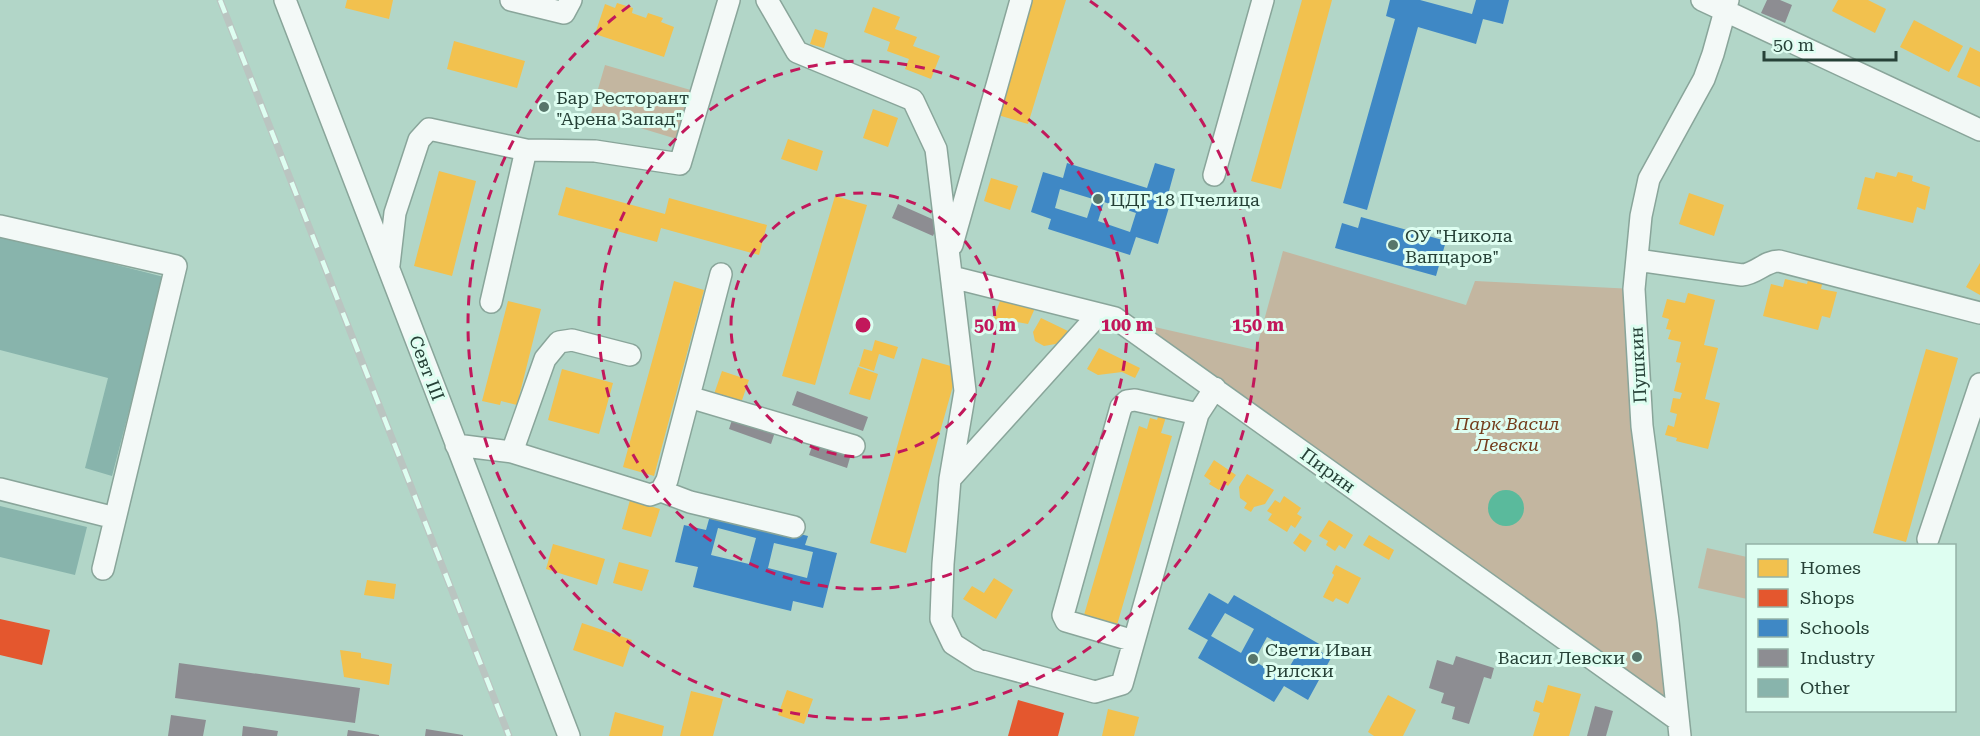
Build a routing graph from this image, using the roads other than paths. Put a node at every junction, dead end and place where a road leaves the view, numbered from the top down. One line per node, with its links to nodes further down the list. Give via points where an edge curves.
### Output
1 (285, 0): 16 (street, Севт III)
2 (511, 0): 3 (street, via 564,13)
3 (571, 0)
4 (729, 0): 11 (street, via 680,164 596,151)
5 (767, 0): 14 (street, via 797,52 913,100 936,149)
6 (1022, 0): 14 (street)
7 (1263, 0): 12 (street)
8 (1702, 0): 9 (street)
9 (1726, 6): 10 (street); 15 (street, Пушкин, via 1704,79 1649,179)
10 (1980, 130)
11 (525, 150): 16 (street, via 429,129 419,140 395,213); 19 (street)
12 (1214, 175)
13 (0, 226): 33 (street, via 176,266)
14 (949, 255): 18 (street)
15 (1637, 260): 20 (street, via 1742,275 1779,261); 38 (street, Пушкин, via 1634,289 1642,426)
16 (389, 270): 27 (street, Севт III)
17 (721, 274): 25 (street)
18 (952, 278): 21 (street, Пирин); 30 (street, via 964,391)
19 (491, 302)
20 (1980, 313)
21 (1099, 314): 24 (street, Пирин, via 1115,318); 30 (street)
22 (630, 356): 29 (street, via 572,340 559,342 545,359)
23 (1980, 384): 35 (street)
24 (1215, 388): 26 (street); 38 (street, Пирин)
25 (689, 397): 28 (street); 32 (street)
26 (1198, 414): 37 (street); 37 (street, via 1135,400 1121,407 1077,560 1063,615 1066,621)
27 (456, 445): 29 (street); 39 (street, Севт III)
28 (854, 446)
29 (512, 452): 32 (street, via 650,495)
30 (950, 479): 37 (street, via 941,620 952,644 978,660 1095,692 1122,684)
31 (0, 489): 33 (street)
32 (661, 491): 34 (street, via 690,502)
33 (115, 518): 36 (street)
34 (794, 527)
35 (1928, 539)
36 (103, 569)
37 (1134, 641)
38 (1679, 728)
39 (569, 736)

